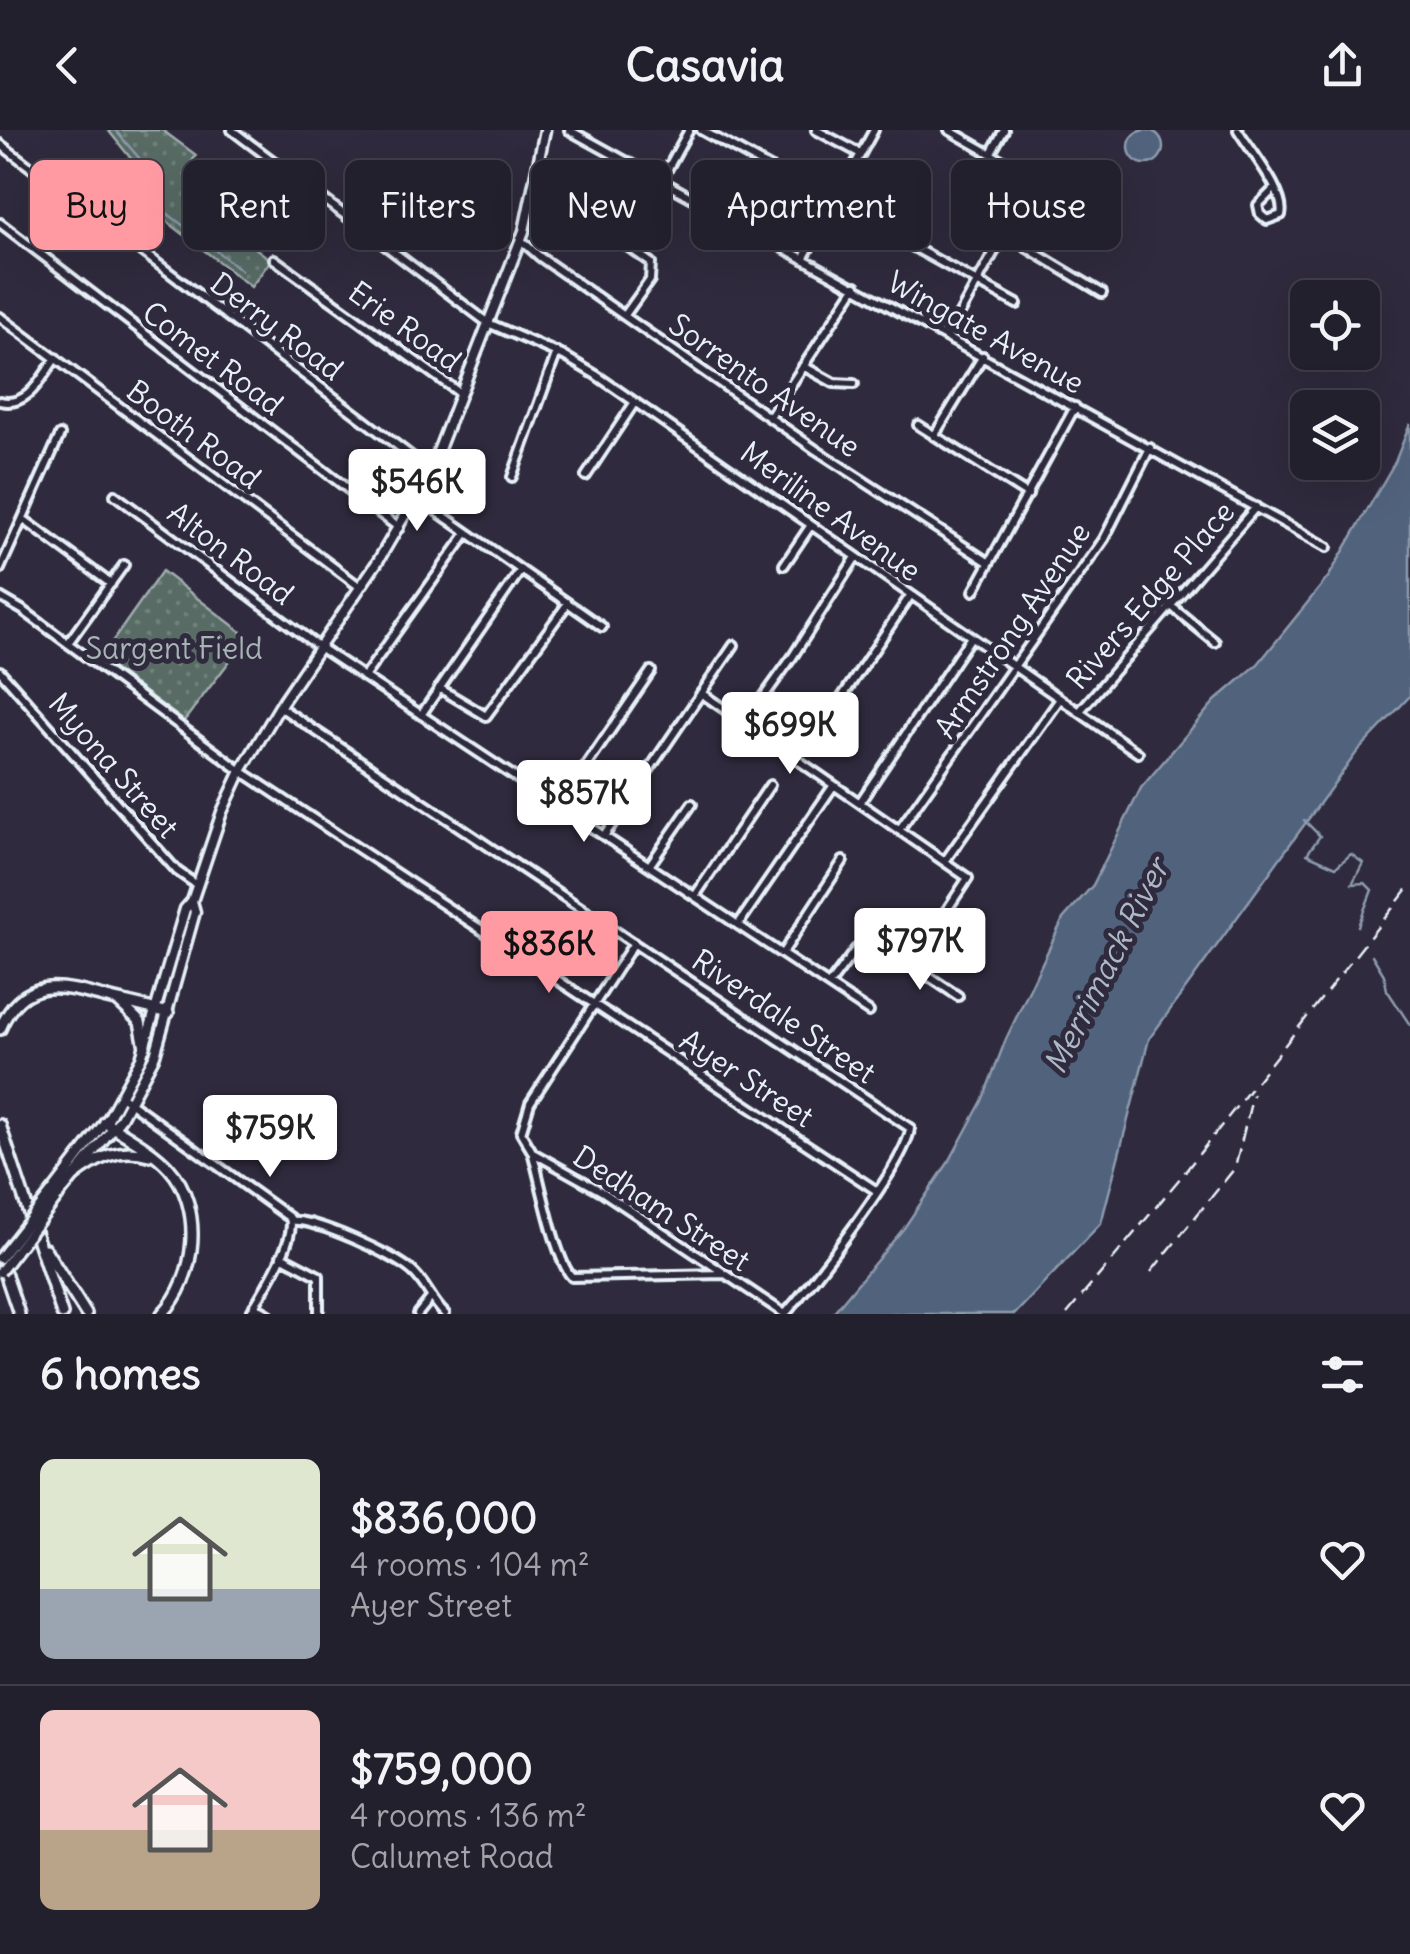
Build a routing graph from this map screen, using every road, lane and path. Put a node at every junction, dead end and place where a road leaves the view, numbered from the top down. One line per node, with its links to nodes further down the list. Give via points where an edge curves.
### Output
1 (232, 130): 38 (street, Meriline Avenue)
2 (544, 130): 14 (main road)
3 (569, 130): 15 (street, Wingate Avenue)
4 (689, 130): 19 (street)
5 (701, 130): 16 (street)
6 (816, 130): 13 (street)
7 (874, 130): 13 (street)
8 (949, 130): 12 (street)
9 (1004, 130): 12 (street)
10 (1238, 130): 21 (street)
11 (0, 144): 54 (street, Derry Road)
12 (991, 153): 18 (street)
13 (861, 154): 17 (street)
14 (539, 160)
15 (623, 160)
16 (756, 160)
17 (858, 160)
18 (1001, 160)
19 (671, 163)
20 (671, 186): 31 (street, Wingate Avenue)
21 (1275, 188): 21 (street, via 1258,205 1269,220 1283,209)
22 (531, 201): 24 (main road)
23 (0, 223): 63 (street, Comet Road)
24 (521, 240): 36 (street, Sorrento Avenue); 38 (main road)
25 (632, 250): 36 (street, via 650,263 650,280)
26 (808, 250): 31 (street)
27 (919, 250): 32 (street)
28 (995, 250): 32 (street)
29 (1031, 250): 34 (street)
30 (274, 258): 45 (street, Erie Road)
31 (803, 259): 33 (street, Wingate Avenue)
32 (977, 282): 35 (street); 39 (street)
33 (856, 286): 39 (street, Wingate Avenue); 43 (street)
34 (1102, 293)
35 (1017, 304)
36 (625, 315): 49 (street, Sorrento Avenue)
37 (0, 317): 42 (street, Booth Road)
38 (488, 323): 40 (street, Meriline Avenue); 45 (main road)
39 (947, 337): 41 (street, Wingate Avenue)
40 (557, 352): 47 (street, Meriline Avenue); 55 (street)
41 (983, 356): 48 (street, Wingate Avenue); 52 (street)
42 (56, 358): 46 (street, via 24,399); 73 (street, Booth Road)
43 (803, 366): 44 (street, via 834,383); 49 (street)
44 (854, 384)
45 (461, 394): 54 (main road)
46 (0, 401)
47 (635, 402): 56 (street); 62 (street, Meriline Avenue)
48 (1075, 408): 53 (street, Wingate Avenue); 57 (street)
49 (770, 417): 67 (street, Sorrento Avenue)
50 (918, 426): 52 (street)
51 (60, 435): 61 (street)
52 (934, 436): 57 (street)
53 (1150, 448): 60 (street, Wingate Avenue); 85 (street, Armstrong Avenue, via 1104,538)
54 (431, 471): 59 (main road)
55 (512, 476)
56 (586, 476)
57 (1028, 494): 67 (street)
58 (115, 495): 84 (street, Alton Road)
59 (418, 498): 63 (main road); 64 (street)
60 (1256, 507): 65 (street, Wingate Avenue); 78 (street, Rivers Edge Place)
61 (22, 519): 70 (street); 72 (street)
62 (811, 525): 66 (street, Meriline Avenue); 69 (street)
63 (399, 528): 73 (main road)
64 (466, 533): 71 (street); 88 (street)
65 (1327, 546)
66 (856, 557): 75 (street, Meriline Avenue); 96 (street)
67 (988, 562): 74 (street)
68 (124, 565): 72 (street)
69 (784, 565)
70 (0, 569)
71 (521, 570): 77 (street); 89 (street)
72 (110, 584): 82 (street)
73 (360, 587): 84 (main road)
74 (974, 591)
75 (910, 596): 80 (street, Meriline Avenue); 92 (street)
76 (0, 597): 82 (street, Ayer Street)
77 (568, 602): 79 (street); 89 (street, via 486,716)
78 (1171, 606): 81 (street); 94 (street, Rivers Edge Place)
79 (602, 627)
80 (971, 637): 85 (street, Meriline Avenue); 101 (street)
81 (1215, 642)
82 (68, 643): 98 (street, Ayer Street)
83 (734, 645): 90 (street)
84 (319, 648): 88 (street, Alton Road); 93 (main road)
85 (1014, 668): 91 (street, Meriline Avenue); 104 (street, Armstrong Avenue)
86 (0, 670): 109 (street, Myona Street, via 176,871)
87 (651, 671): 103 (street)
88 (364, 677): 95 (street, Alton Road)
89 (438, 688): 95 (street)
90 (702, 694): 96 (street); 105 (street)
91 (1060, 699): 94 (street, Meriline Avenue); 107 (street)
92 (836, 706)
93 (280, 707): 98 (main road); 113 (street, Riverdale Street)
94 (1079, 712): 97 (street, Meriline Avenue)
95 (421, 715): 103 (street, Alton Road)
96 (745, 724): 99 (street)
97 (1138, 754)
98 (241, 771): 109 (main road); 119 (street, Ayer Street)
99 (834, 785): 101 (street); 112 (street)
100 (770, 786): 110 (street)
101 (860, 803): 104 (street)
102 (692, 804): 108 (street)
103 (558, 806): 105 (street, Alton Road)
104 (899, 830): 107 (street)
105 (604, 836): 108 (street, Alton Road)
106 (842, 861): 115 (street)
107 (945, 862): 117 (street, via 968,878 915,963)
108 (649, 866): 110 (street, Alton Road)
109 (197, 885): 111 (main road)
110 (694, 896): 112 (street, Alton Road)
111 (192, 901): 120 (main road); 122 (main road)
112 (738, 925): 115 (street, Alton Road)
113 (634, 943): 119 (street); 133 (street, Riverdale Street, via 911,1132)
114 (856, 948): 116 (street)
115 (782, 954): 116 (street, Alton Road)
116 (829, 985): 121 (street, Alton Road)
117 (958, 996)
118 (118, 1000): 120 (highway); 123 (highway, via 45,987 18,1001); 124 (highway, via 140,1022)
119 (594, 1004): 129 (street, Dedham Street, via 530,1104 522,1135); 133 (street, Ayer Street)
120 (156, 1010): 122 (highway); 124 (main road)
121 (869, 1012)
122 (168, 1013): 126 (main road)
123 (0, 1029)
124 (145, 1047): 125 (main road)
125 (120, 1096): 126 (street); 128 (main road)
126 (130, 1103): 128 (main road); 134 (street)
127 (0, 1125): 135 (highway)
128 (109, 1125): 130 (highway); 131 (main road); 132 (main road)
129 (533, 1154): 139 (street, Dedham Street); 139 (street, via 572,1277)
130 (155, 1157): 131 (highway, via 120,1152); 145 (highway, via 181,1186 191,1227 186,1274)
131 (74, 1176): 132 (main road)
132 (58, 1191): 137 (main road, bridge); 138 (main road, bridge)
133 (876, 1191): 150 (street)
134 (291, 1220): 136 (street); 140 (street, via 317,1224 400,1262)
135 (36, 1234): 143 (highway); 144 (highway)
136 (281, 1256): 141 (street); 147 (street, via 319,1276)
137 (0, 1257): 142 (highway)
138 (0, 1272)
139 (725, 1274): 150 (street, Dedham Street)
140 (430, 1299): 148 (street); 149 (street)
141 (252, 1310): 146 (street)
142 (19, 1314)
143 (62, 1314)
144 (86, 1314)
145 (162, 1314)
146 (268, 1314)
147 (319, 1314)
148 (418, 1314)
149 (445, 1314)
150 (785, 1314)

